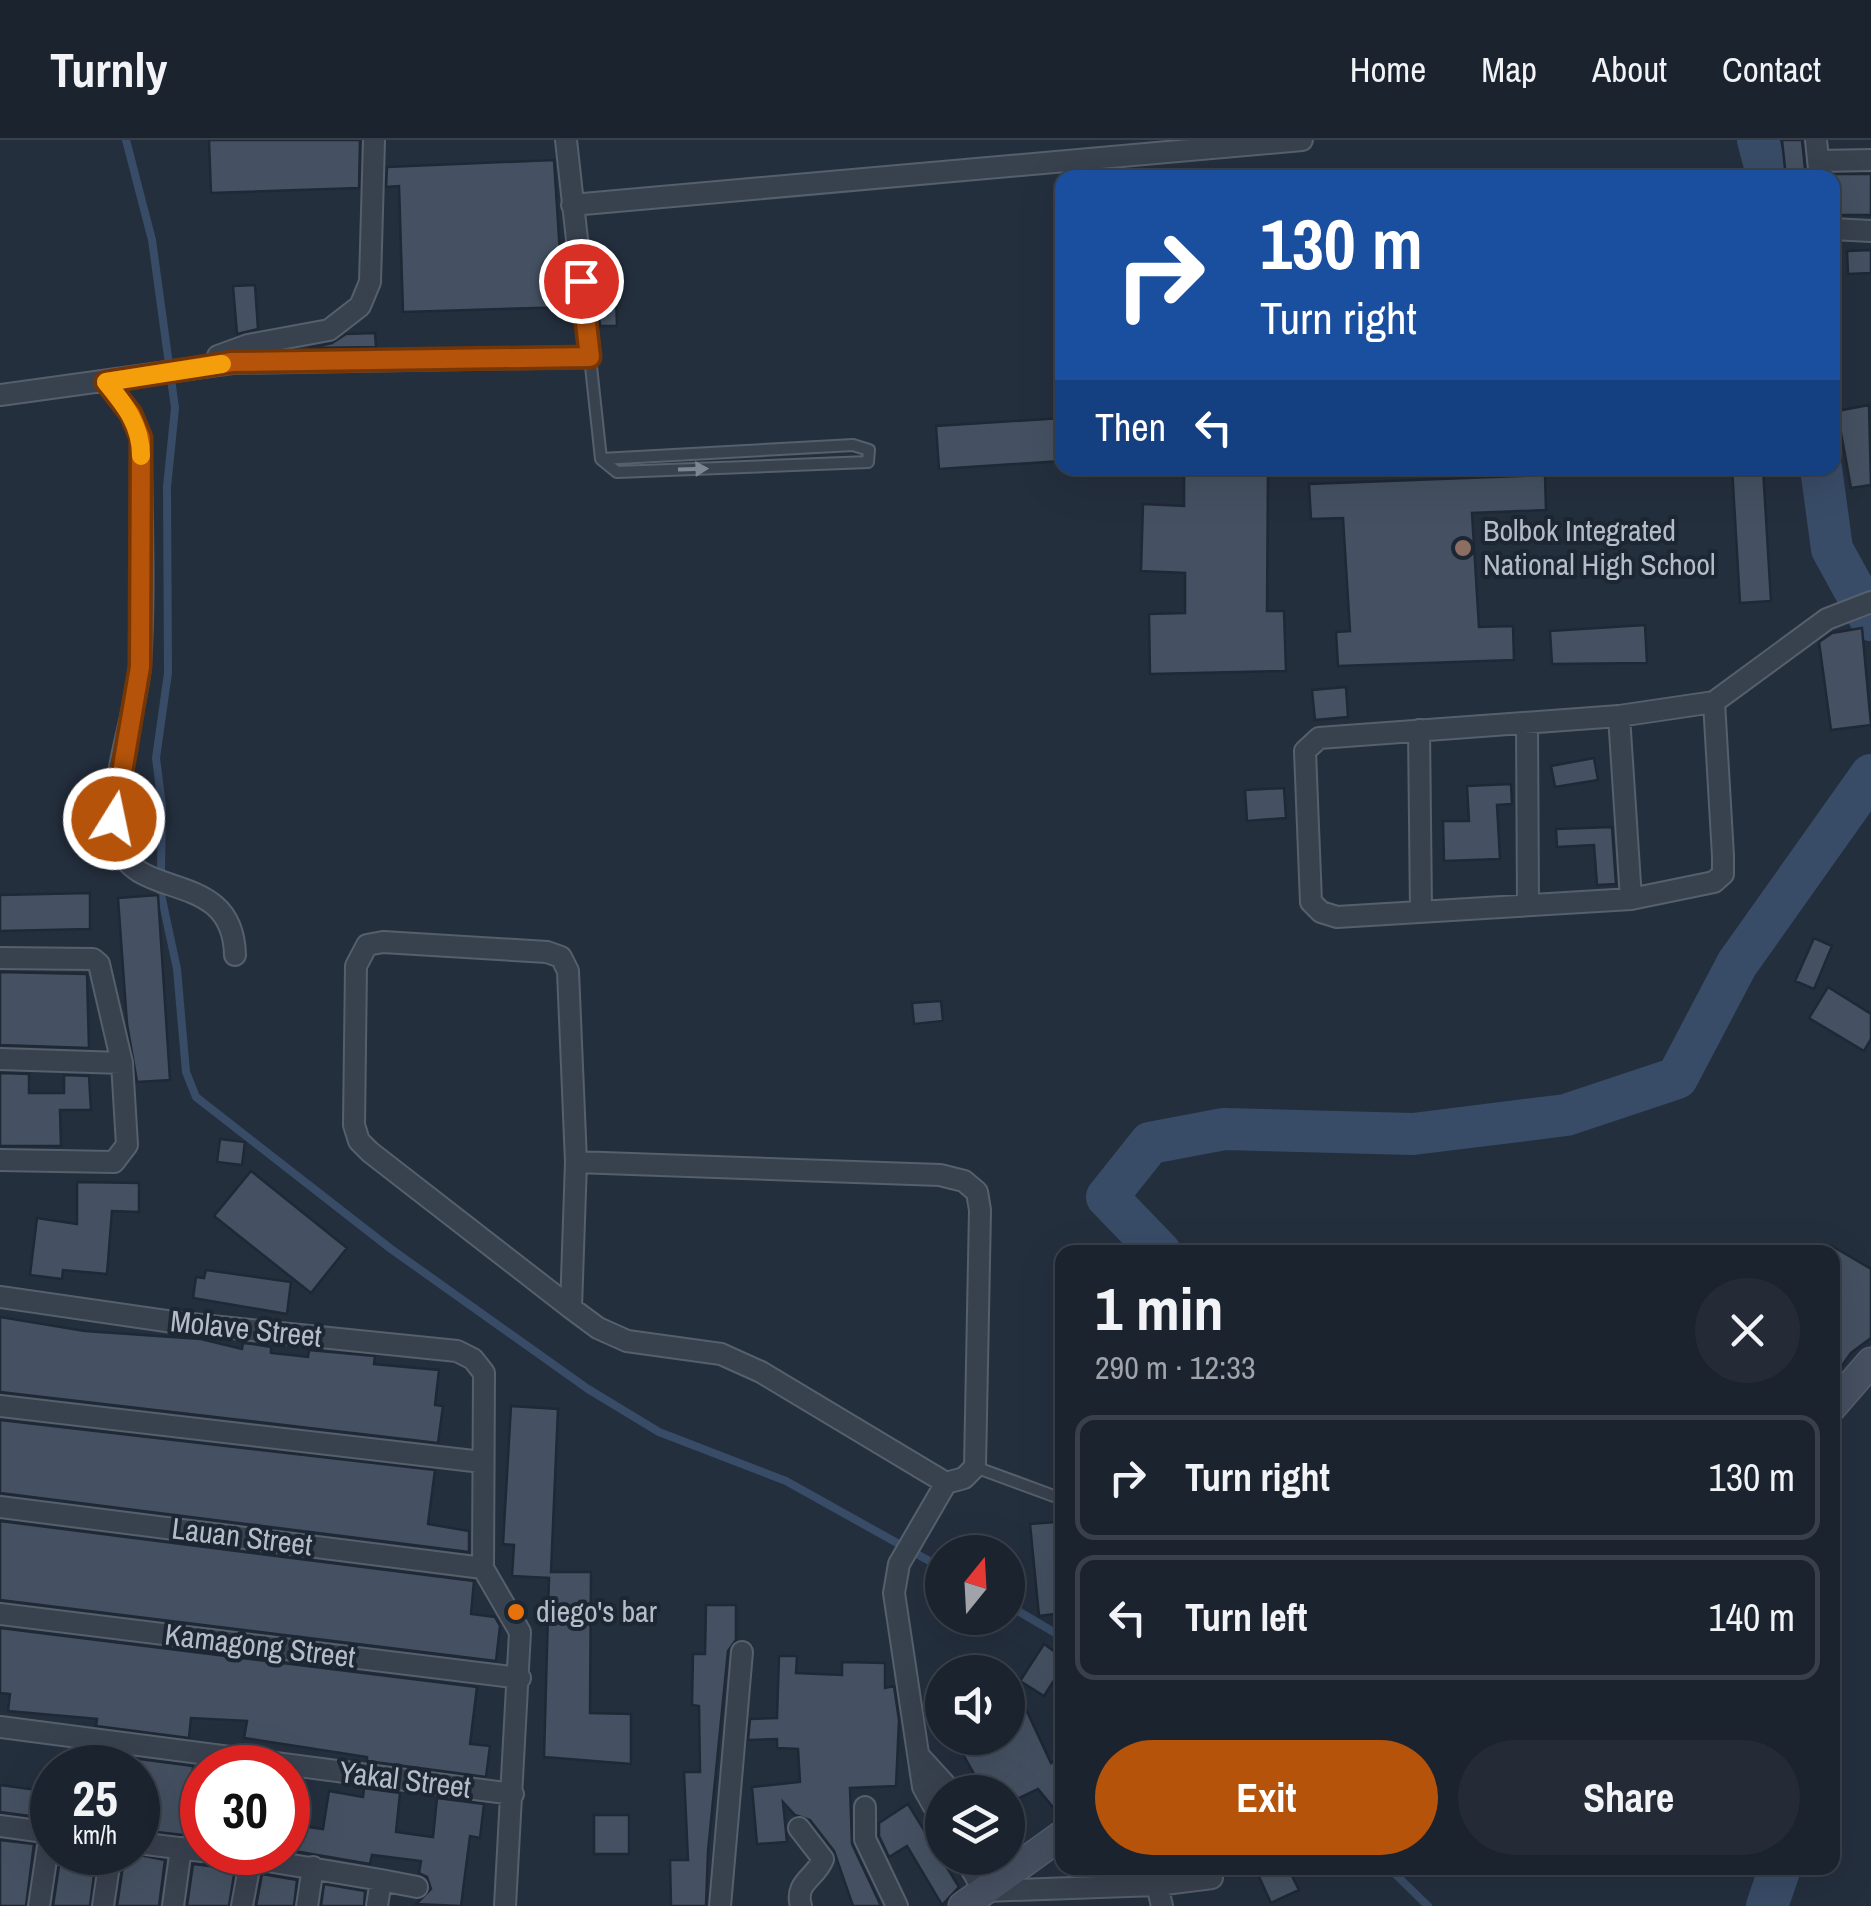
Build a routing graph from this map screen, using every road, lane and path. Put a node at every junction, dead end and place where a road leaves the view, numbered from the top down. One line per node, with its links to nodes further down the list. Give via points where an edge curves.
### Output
1 (374, 140): 10 (street, via 370,282 350,318 329,330)
2 (566, 140): 6 (street)
3 (1302, 140): 6 (street)
4 (1818, 160): 5 (street)
5 (1871, 160)
6 (572, 205): 9 (street)
7 (1840, 229): 8 (street)
8 (1871, 230)
9 (590, 357): 10 (street, via 232,362); 14 (lane)
10 (148, 374): 11 (street)
11 (106, 382): 12 (street); 24 (street, via 141,438 140,667 114,819 119,847 128,864 146,874 206,895 235,931)
12 (0, 395)
13 (748, 451): 14 (lane); 15 (lane); 15 (lane, via 853,446 869,450 870,457)
14 (601, 459): 15 (lane, one-way to 15, via 617,472)
15 (750, 467)
16 (1871, 602): 17 (street, via 1826,619)
17 (1714, 702): 18 (street); 21 (street, via 1723,874 1694,888)
18 (1618, 716): 19 (street); 21 (street)
19 (1527, 723): 20 (street); 22 (street)
20 (1419, 730): 23 (street); 23 (street, via 1319,738 1305,751 1304,767 1312,902 1337,918)
21 (1630, 899): 22 (street)
22 (1528, 904): 23 (street)
23 (1422, 911)
24 (235, 954)
25 (0, 958): 27 (street, via 98,964)
26 (0, 1059): 27 (street)
27 (122, 1063): 28 (street, via 127,1146 114,1162)
28 (0, 1160)
29 (576, 1162): 31 (street); 31 (street, via 568,971 561,957 367,945 356,966 359,1141); 36 (street, via 964,1181 978,1192 980,1210)
30 (0, 1297): 35 (street, Molave Street, via 457,1351 484,1373)
31 (571, 1308): 37 (street, via 627,1341 721,1354 761,1372)
32 (1868, 1368): 33 (main road)
33 (1840, 1398)
34 (0, 1406): 35 (street)
35 (482, 1462): 40 (street)
36 (975, 1467): 37 (street); 38 (lane)
37 (946, 1483): 45 (street, via 902,1560 894,1593)
38 (1055, 1496)
39 (0, 1507): 40 (street, Lauan Street)
40 (484, 1568): 43 (street, via 520,1632)
41 (0, 1614): 43 (street, Kamagong Street)
42 (742, 1652): 72 (street)
43 (520, 1678): 48 (street)
44 (0, 1727): 48 (street, Yakal Street)
45 (920, 1757): 46 (street); 47 (street)
46 (936, 1775)
47 (925, 1793)
48 (513, 1794): 71 (street)
49 (864, 1807): 74 (street, via 865,1839)
50 (0, 1826): 52 (street)
51 (799, 1828): 73 (street, via 823,1860 800,1888)
52 (30, 1830)
53 (1055, 1839): 62 (main road)
54 (310, 1867): 55 (street)
55 (313, 1867): 61 (street); 69 (street)
56 (45, 1875): 65 (street)
57 (108, 1875): 66 (street)
58 (183, 1875): 67 (street)
59 (248, 1875): 68 (street)
60 (1212, 1878): 63 (street)
61 (381, 1880): 64 (street); 70 (street)
62 (986, 1882): 63 (street)
63 (1157, 1885): 75 (street)
64 (417, 1887)
65 (40, 1906)
66 (103, 1906)
67 (173, 1906)
68 (242, 1906)
69 (307, 1906)
70 (377, 1906)
71 (505, 1906)
72 (720, 1906)
73 (801, 1906)
74 (897, 1906)
75 (1162, 1906)

